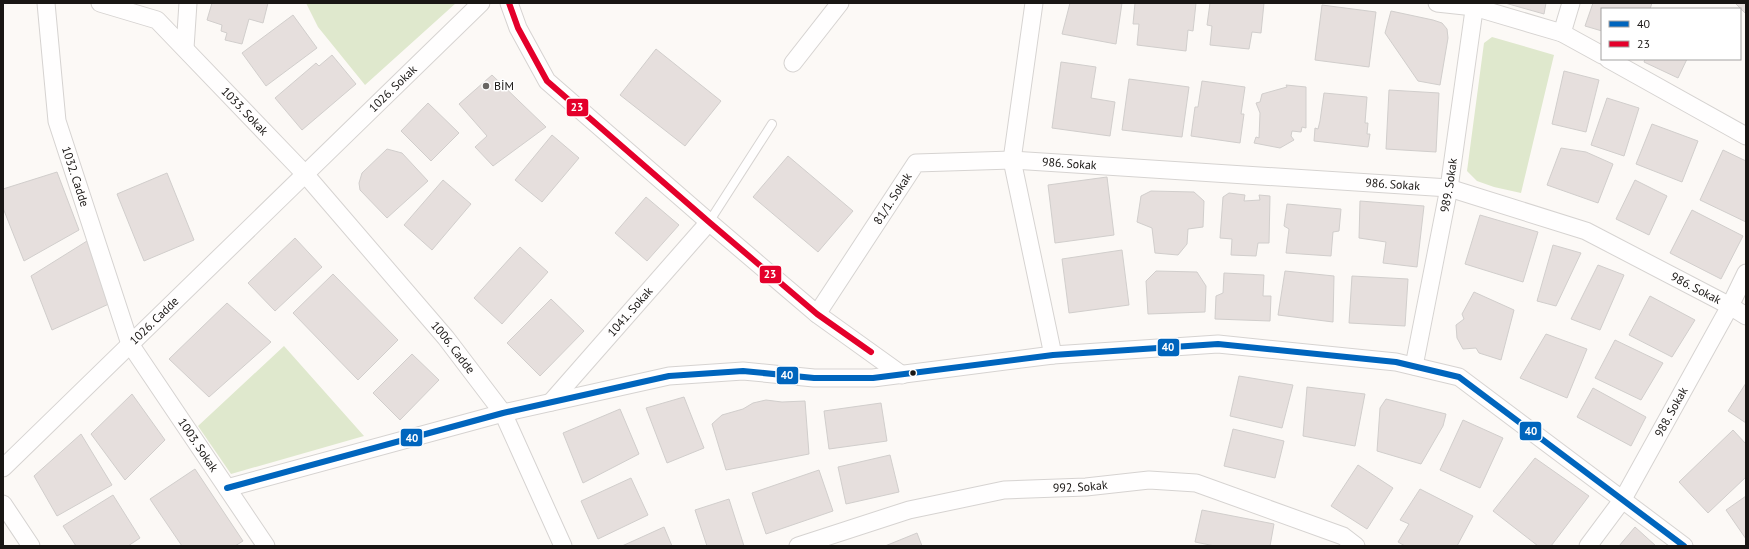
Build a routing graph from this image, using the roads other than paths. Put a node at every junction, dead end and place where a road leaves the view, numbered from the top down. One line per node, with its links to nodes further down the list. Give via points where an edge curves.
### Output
1 (46, 3): 26 (street, 1032. Cadde, via 57,121)
2 (100, 3): 12 (street, 1033. Sokak, via 157,20)
3 (188, 3): 12 (street)
4 (481, 3): 19 (street, 1026. Sokak)
5 (509, 3): 21 (street, via 518,28 547,80)
6 (840, 3): 15 (street)
7 (1034, 3): 18 (street)
8 (1437, 3): 10 (street)
9 (1571, 3): 11 (street)
10 (1475, 5): 11 (street); 20 (street, 989. Sokak)
11 (1562, 33): 13 (street)
12 (184, 48): 19 (street, 1033. Sokak)
13 (1601, 54)
14 (1610, 60): 17 (street)
15 (793, 63)
16 (772, 124): 21 (lane)
17 (1746, 136)
18 (1012, 160): 20 (street, 986. Sokak); 24 (street, 81/1. Sokak, via 916,163); 27 (street)
19 (305, 174): 26 (street, 1026. Cadde); 31 (street, 1006. Cadde, via 446,338)
20 (1449, 188): 23 (street, 986. Sokak, via 1586,231); 28 (street, 989. Sokak)
21 (709, 222): 24 (street); 30 (street, 1041. Sokak)
22 (1746, 273): 23 (street, 988. Sokak)
23 (1730, 306): 25 (street, 986. Sokak); 34 (street, 988. Sokak)
24 (817, 314): 29 (street)
25 (1746, 316)
26 (130, 344): 32 (street, 1026. Cadde); 33 (street, 1003. Sokak)
27 (1053, 355): 28 (street, via 1218,344); 29 (street)
28 (1414, 366): 34 (street, via 1459,378)
29 (902, 375): 30 (street, via 873,378 814,378 743,371 669,376)
30 (551, 402): 31 (street)
31 (503, 413): 33 (street); 38 (street, 1006. Cadde)
32 (3, 468)
33 (227, 488): 37 (street, 1003. Sokak)
34 (1623, 499): 41 (street, 988. Sokak); 42 (street)
35 (3, 504): 36 (street)
36 (31, 546)
37 (266, 546)
38 (563, 546)
39 (798, 546): 40 (street, 992. Sokak, via 910,510 1004,490 1086,487 1149,480 1196,483 1343,536)
40 (1356, 546)
41 (1588, 546)
42 (1684, 546)

